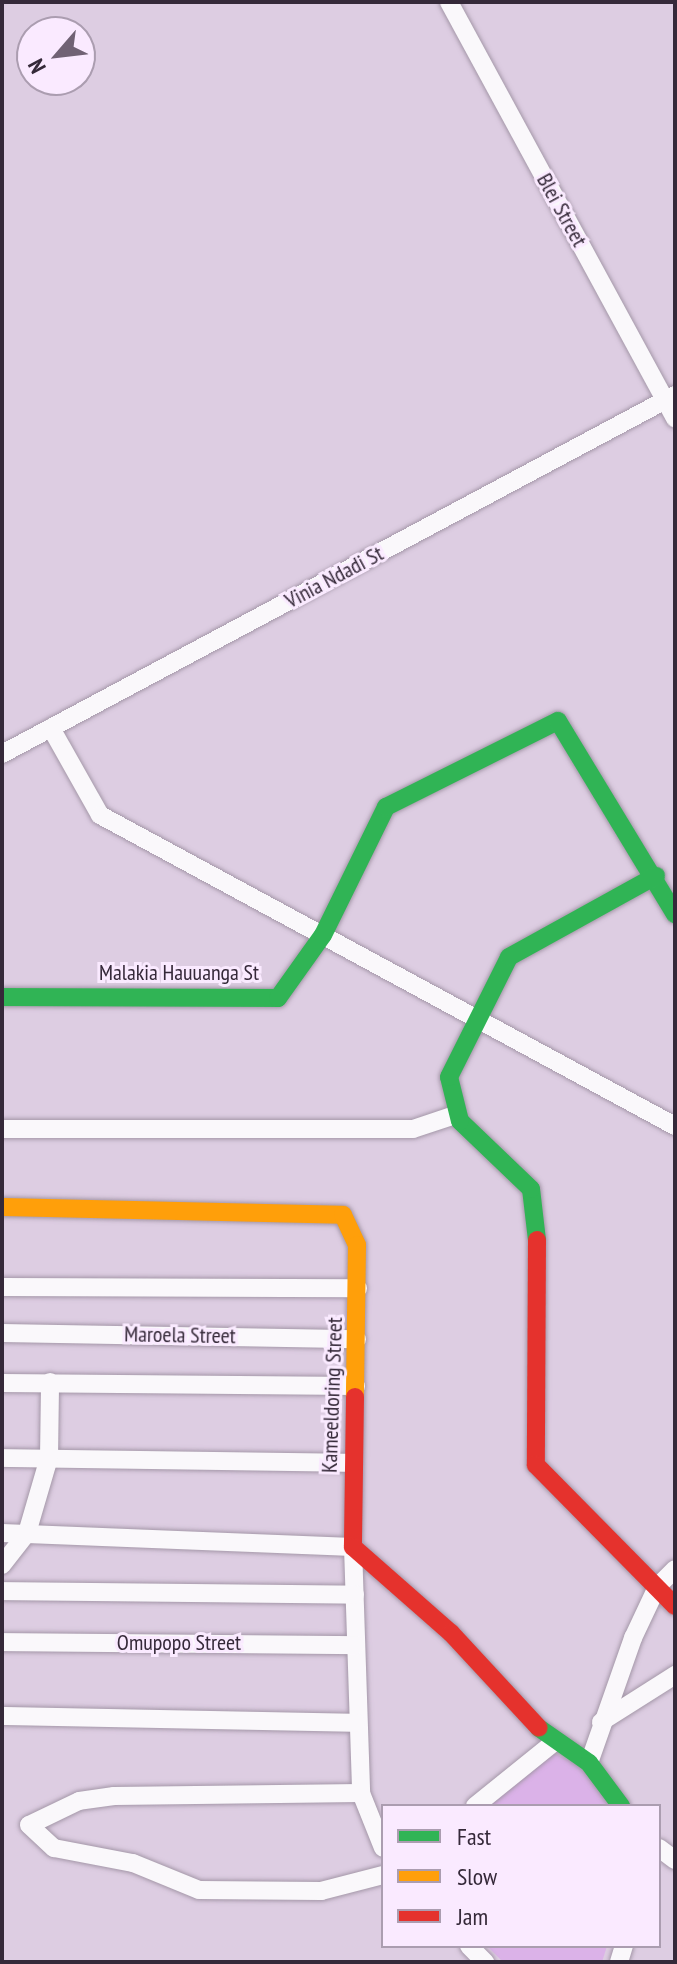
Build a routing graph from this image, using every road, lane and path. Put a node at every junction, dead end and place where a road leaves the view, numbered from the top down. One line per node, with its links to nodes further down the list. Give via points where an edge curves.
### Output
1 (449, 2): 2 (street, Blei Street)
2 (670, 398): 3 (street, Blei Street); 4 (street, Vinia Ndadi St)
3 (675, 419)
4 (51, 728): 5 (street, Vinia Ndadi St); 8 (street, via 100,815)
5 (2, 754)
6 (656, 876): 7 (street); 8 (street, via 558,721 386,807); 10 (street, via 509,957)
7 (675, 914)
8 (323, 935): 9 (street, Malakia Hauuanga St, via 278,998); 10 (street)
9 (2, 997)
10 (477, 1019): 11 (street, via 449,1077); 12 (street)
11 (458, 1114): 13 (street, via 413,1129); 30 (street, via 531,1189 537,1209 536,1465)
12 (675, 1126)
13 (2, 1129)
14 (2, 1207): 16 (street, Kameeldoring Street, via 331,1210 351,1224)
15 (2, 1287): 16 (street)
16 (358, 1288): 18 (street, Kameeldoring Street)
17 (2, 1333): 18 (street, Maroela Street)
18 (357, 1339): 21 (street, Kameeldoring Street)
19 (50, 1382): 20 (street); 21 (street); 23 (street)
20 (2, 1383)
21 (356, 1386): 24 (street, Kameeldoring Street)
22 (2, 1458): 23 (street)
23 (49, 1458): 24 (street); 26 (street)
24 (353, 1463): 27 (street, Kameeldoring Street)
25 (2, 1533): 26 (street)
26 (27, 1533): 27 (street); 28 (street)
27 (353, 1547): 32 (street); 40 (street, via 451,1633)
28 (2, 1565)
29 (675, 1569): 30 (street)
30 (657, 1587): 33 (street); 38 (street)
31 (2, 1591): 32 (street)
32 (355, 1595): 35 (street)
33 (675, 1606)
34 (2, 1642): 35 (street, Omupopo Street)
35 (356, 1645): 39 (street)
36 (675, 1675): 38 (street)
37 (2, 1716): 39 (street)
38 (601, 1722): 41 (street)
39 (356, 1723): 42 (street)
40 (553, 1743): 41 (street); 43 (street)
41 (589, 1763): 44 (street)
42 (361, 1793): 45 (street); 46 (street, via 114,1796 79,1801 29,1825 54,1848 133,1863 199,1890 321,1891)
43 (477, 1804)
44 (620, 1804)
45 (381, 1843)
46 (381, 1876)

